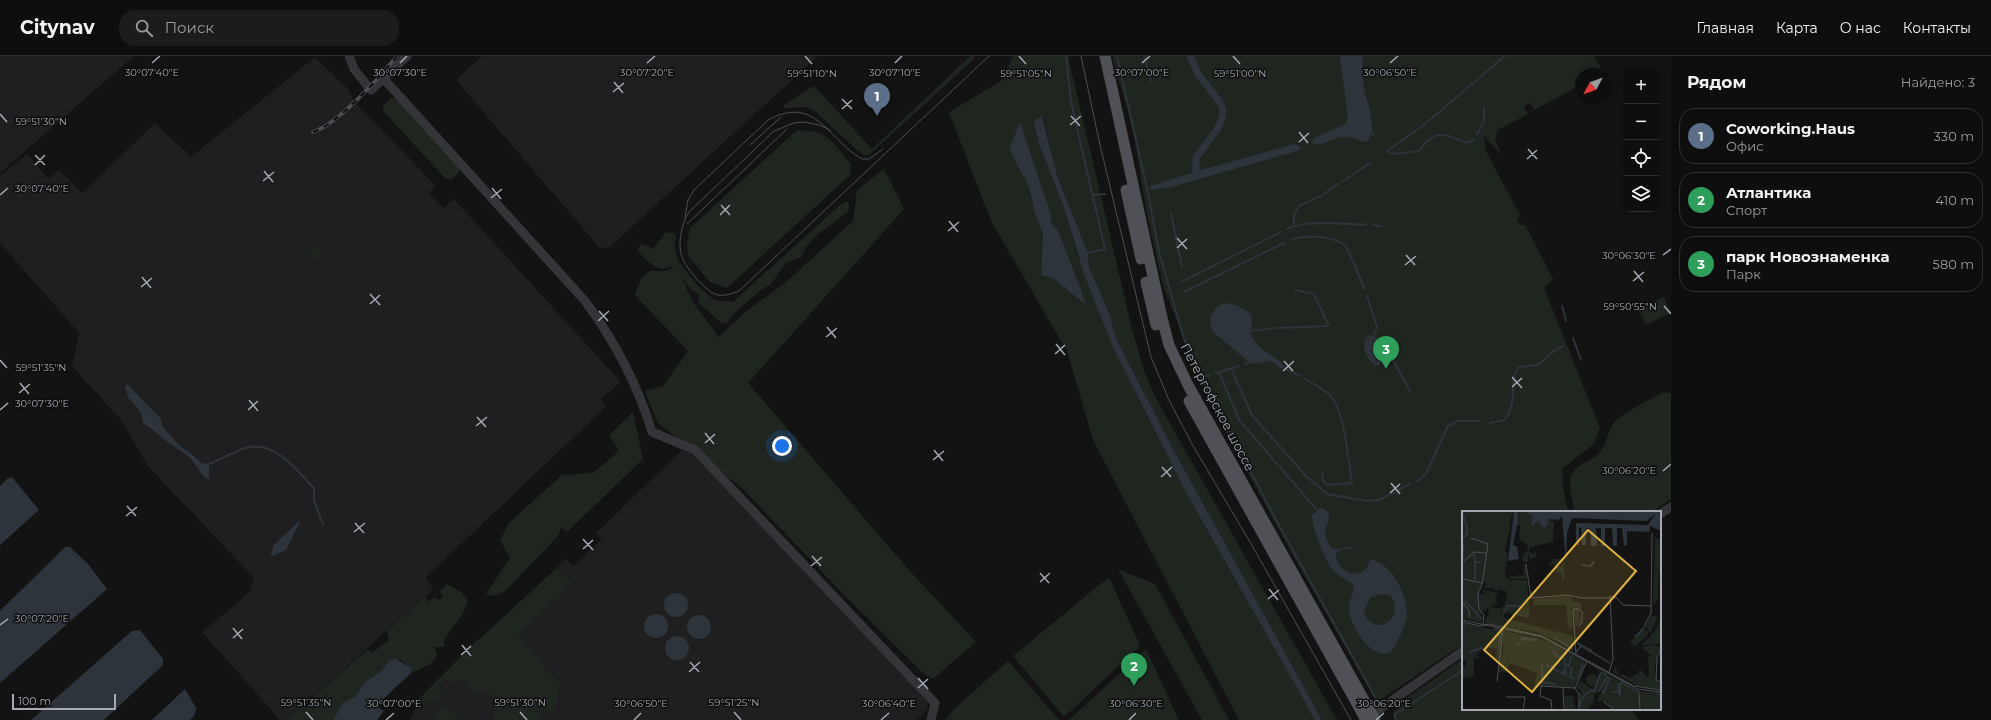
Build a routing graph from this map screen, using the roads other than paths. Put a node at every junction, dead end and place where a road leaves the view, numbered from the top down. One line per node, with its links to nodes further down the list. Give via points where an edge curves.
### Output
1 (349, 56): 5 (street, via 354,69 371,90)
2 (407, 56): 5 (street)
3 (1098, 56): 9 (main road, Петергофское шоссе, via 1151,306 1164,351 1202,425)
4 (1105, 56): 9 (main road, Петергофское шоссе, via 1160,311 1174,356)
5 (383, 78): 10 (street, via 585,301 597,317 627,371 652,432 695,450 935,703)
6 (1671, 506): 7 (street)
7 (1661, 513)
8 (1462, 652): 9 (street)
9 (1370, 718)
10 (931, 720)

